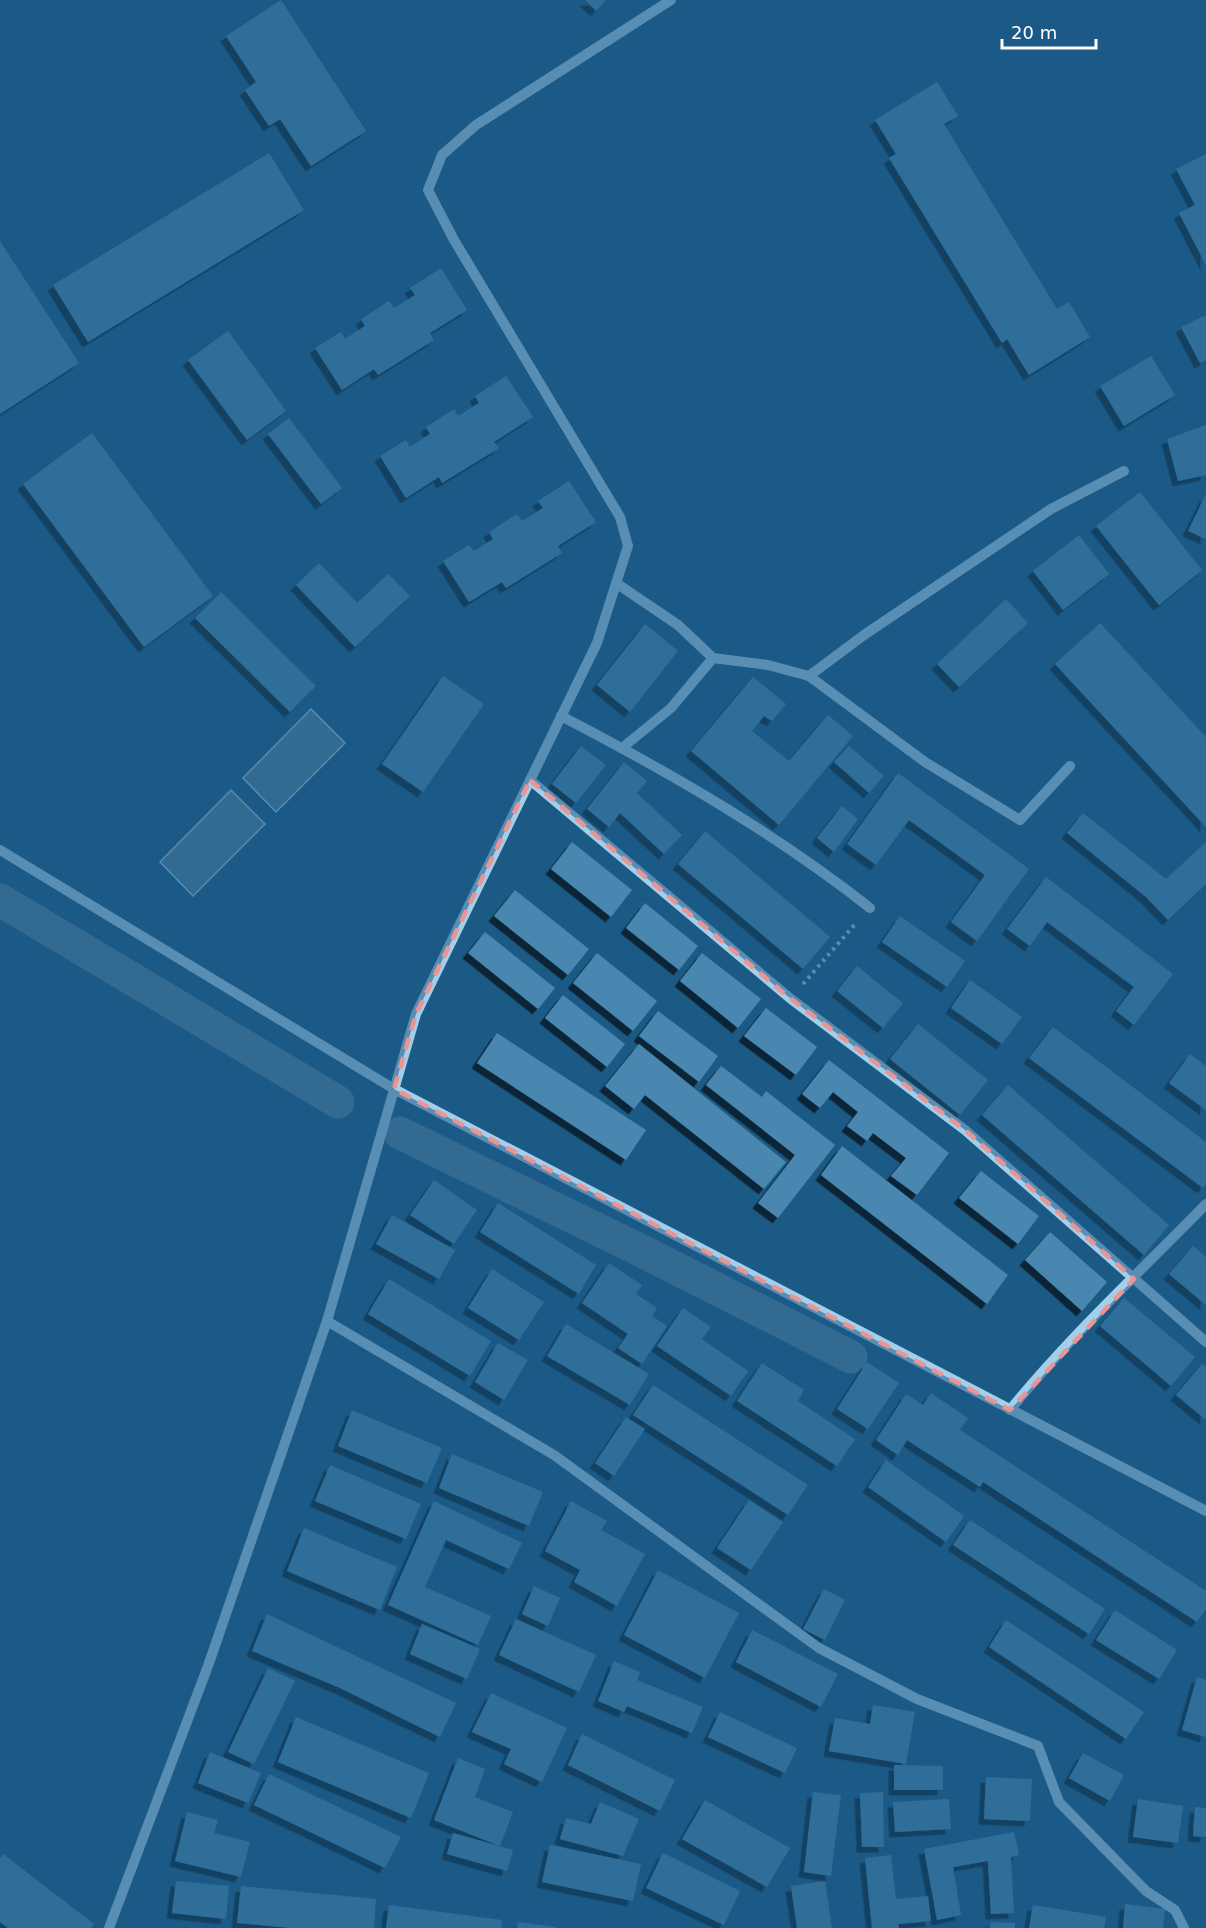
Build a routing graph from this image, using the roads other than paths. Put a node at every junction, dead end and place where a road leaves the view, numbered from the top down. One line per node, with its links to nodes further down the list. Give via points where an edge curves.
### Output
1 (671, 0): 3 (street, via 476,125 442,155 428,190 620,517 628,546)
2 (1124, 471): 5 (street, via 1051,509)
3 (616, 583): 4 (street, via 678,626); 6 (street, via 597,643)
4 (713, 658): 5 (street, via 768,665); 7 (street, via 671,708)
5 (810, 676): 8 (street, via 925,762 1020,820)
6 (561, 716): 7 (street); 9 (street)
7 (622, 748): 11 (street, via 813,863)
8 (1070, 766)
9 (530, 780): 12 (street, via 416,1014); 14 (street, via 791,999 964,1130)
10 (0, 850): 12 (street)
11 (870, 908)
12 (394, 1089): 15 (street); 17 (street)
13 (1206, 1204): 14 (street)
14 (1134, 1279): 16 (street); 17 (street, via 1116,1292)
15 (327, 1321): 19 (street, via 208,1666); 20 (street, via 554,1455 819,1648 917,1699 1038,1746 1059,1802 1146,1891 1175,1910)
16 (1206, 1342)
17 (1010, 1410): 18 (street)
18 (1206, 1511)
19 (109, 1928)
20 (1184, 1928)

